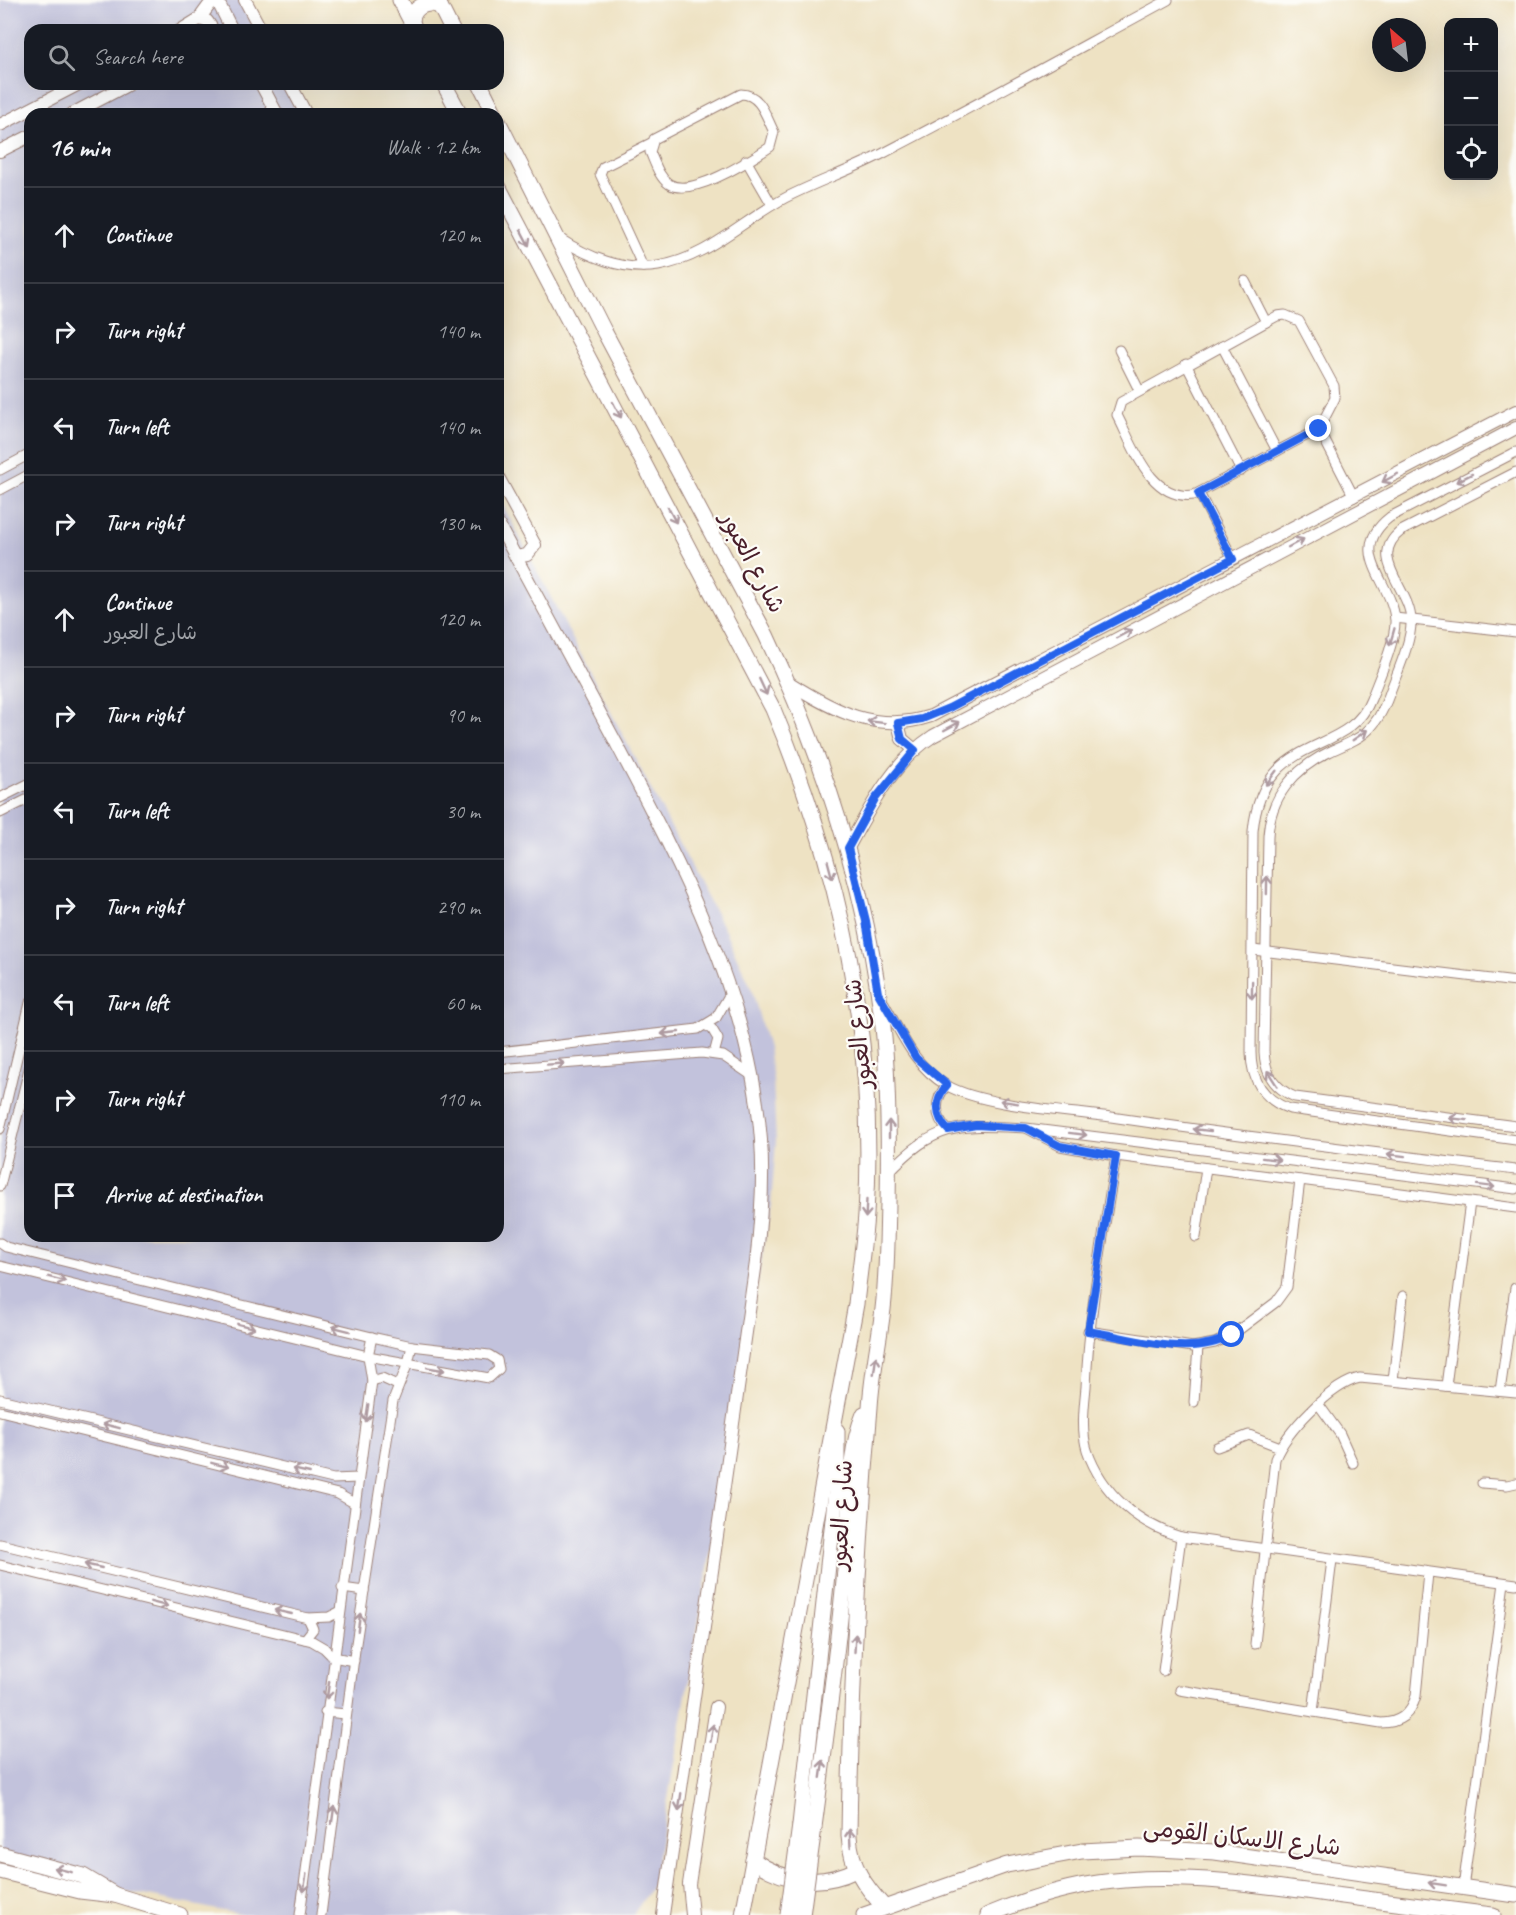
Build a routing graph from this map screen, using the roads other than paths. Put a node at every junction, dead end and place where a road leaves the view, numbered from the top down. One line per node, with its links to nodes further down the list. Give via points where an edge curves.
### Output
1 (215, 0): 6 (street); 9 (street)
2 (245, 0): 10 (street)
3 (400, 0): 11 (main road)
4 (1168, 0): 34 (street, via 880,156)
5 (439, 3): 12 (main road, via 418,7); 13 (main road)
6 (199, 19): 7 (street); 8 (street)
7 (190, 24)
8 (209, 24)
9 (229, 24)
10 (258, 24)
11 (412, 24)
12 (414, 24)
13 (449, 24)
14 (71, 90): 20 (street)
15 (118, 90): 21 (street)
16 (264, 90): 22 (street)
17 (293, 90): 23 (street)
18 (447, 90): 24 (main road)
19 (483, 90): 25 (main road)
20 (46, 108)
21 (83, 108)
22 (274, 108)
23 (303, 108)
24 (457, 108)
25 (492, 108)
26 (24, 116): 27 (street)
27 (0, 125)
28 (504, 133): 35 (main road, شارع العبور)
29 (24, 139): 31 (street)
30 (651, 143): 32 (street, via 650,153 661,176 678,188 703,183); 32 (street, via 747,94 759,102 774,137 770,147); 36 (street, via 603,167 600,174)
31 (0, 152)
32 (746, 160): 34 (street)
33 (504, 197): 107 (main road, شارع العبور, one-way to 107, via 757,674 814,817 849,951 866,1083 866,1214)
34 (772, 205): 36 (street, via 687,258)
35 (556, 235): 36 (street, via 596,257); 65 (main road, شارع العبور)
36 (643, 267)
37 (1245, 280): 38 (street)
38 (1266, 322): 39 (street); 45 (street, via 1285,315 1299,321 1332,381 1335,398)
39 (1221, 346): 41 (street); 46 (street)
40 (1119, 350): 42 (street)
41 (1186, 364): 42 (street); 50 (street)
42 (1139, 390): 55 (street, via 1121,402 1118,415 1148,473 1154,481 1178,494)
43 (1516, 411): 56 (street, one-way to 56)
44 (1516, 428): 67 (street, one-way to 44, via 933,736)
45 (1319, 429): 46 (street); 56 (street)
46 (1278, 451): 50 (street)
47 (1516, 452): 62 (street, one-way to 62, via 1396,513 1380,526 1373,538 1371,556)
48 (24, 457): 49 (street)
49 (0, 470)
50 (1241, 471): 55 (street)
51 (1516, 472): 63 (street, via 1394,537 1388,551 1388,566)
52 (24, 477): 54 (street)
53 (504, 488): 57 (street)
54 (0, 490)
55 (1198, 493): 61 (street)
56 (1354, 496): 61 (street)
57 (522, 523): 58 (street); 60 (street, via 535,545 527,555)
58 (504, 525)
59 (504, 535): 60 (street)
60 (516, 557): 76 (street, via 694,897)
61 (1233, 559): 66 (street, via 949,708)
62 (1395, 618): 63 (street); 73 (street, one-way to 73, via 1394,633 1371,701 1362,715 1286,762 1260,796 1253,831)
63 (1412, 620): 64 (street); 74 (street, one-way to 63, via 1272,809 1281,791 1302,769 1358,738 1378,718)
64 (1516, 632)
65 (788, 682): 66 (street, one-way to 65, via 844,714); 72 (main road, شارع العبور, via 828,782)
66 (898, 723): 67 (street, via 902,739)
67 (915, 750): 72 (street, via 875,799)
68 (24, 786): 69 (street)
69 (0, 798)
70 (24, 801): 71 (street)
71 (0, 813)
72 (848, 848): 77 (main road, شارع العبور)
73 (1253, 950): 74 (street); 87 (street, one-way to 87, via 1251,1057 1258,1084 1283,1107)
74 (1266, 952): 75 (street); 86 (street, one-way to 74, via 1288,1094 1276,1086 1268,1073 1264,1059)
75 (1516, 981)
76 (731, 992): 78 (street, via 722,1011); 83 (street)
77 (878, 993): 84 (street, via 916,1058); 96 (main road, شارع العبور, one-way to 77, via 887,1079)
78 (705, 1025): 80 (street, one-way to 80, via 687,1031); 81 (street, via 718,1039)
79 (24, 1029): 90 (street)
80 (504, 1051)
81 (714, 1054): 82 (street, one-way to 81); 83 (street, via 732,1060)
82 (504, 1069)
83 (751, 1075): 164 (street, via 762,1160 760,1226)
84 (947, 1085): 91 (street, via 940,1093 937,1108); 95 (street, one-way to 84, via 1062,1110 979,1097)
85 (24, 1089): 98 (street)
86 (1343, 1104): 87 (street); 88 (street, one-way to 86)
87 (1342, 1116): 92 (street)
88 (1516, 1126)
89 (1026, 1128): 91 (street, via 976,1125); 93 (street, via 1060,1146); 99 (street, one-way to 99)
90 (0, 1129)
91 (948, 1130): 96 (street, via 918,1146)
92 (1516, 1140)
93 (1116, 1156): 94 (street); 109 (street)
94 (1206, 1168): 97 (street); 102 (street)
95 (1516, 1170)
96 (888, 1173): 108 (main road, شارع العبور)
97 (1300, 1180): 100 (street); 112 (street, via 1290,1275 1284,1292 1232,1335)
98 (0, 1186)
99 (1516, 1190)
100 (1470, 1202): 101 (street); 118 (street)
101 (1516, 1208)
102 (1196, 1237)
103 (2, 1248): 110 (street, one-way to 103)
104 (1, 1265): 113 (street, one-way to 113)
105 (1515, 1288): 119 (street)
106 (1403, 1296): 115 (street)
107 (856, 1304): 108 (main road); 126 (main road, شارع العبور)
108 (883, 1308): 123 (main road, شارع العبور, one-way to 108)
109 (1088, 1331): 112 (street); 138 (street, via 1084,1426 1090,1458 1124,1506 1149,1524)
110 (372, 1337): 111 (street); 113 (street)
111 (412, 1346): 114 (street); 114 (street, one-way to 111, via 489,1378 499,1369 497,1360 489,1355)
112 (1198, 1347): 122 (street)
113 (368, 1356): 114 (street); 116 (street)
114 (408, 1363): 117 (street)
115 (1393, 1380): 118 (street); 124 (street, via 1354,1380)
116 (372, 1381): 117 (street, via 382,1378); 132 (street, one-way to 132)
117 (397, 1385): 149 (street)
118 (1446, 1386): 119 (street)
119 (1500, 1391): 120 (street)
120 (1516, 1393)
121 (0, 1399): 127 (street, one-way to 121)
122 (1194, 1402)
123 (870, 1405): 166 (main road, one-way to 123, via 836,1667 852,1457 856,1435); 171 (main road, شارع العبور, one-way to 123, via 849,1828 854,1664)
124 (1319, 1405): 129 (street, via 1292,1429); 131 (street, via 1340,1434)
125 (0, 1411): 130 (street)
126 (834, 1417): 166 (main road, via 838,1472); 170 (main road, شارع العبور)
127 (184, 1444): 130 (street); 133 (street, one-way to 127)
128 (1217, 1447): 129 (street, via 1249,1435)
129 (1280, 1447): 140 (street, via 1269,1502)
130 (182, 1455): 136 (street, one-way to 136)
131 (1353, 1463)
132 (358, 1478): 133 (street); 137 (street)
133 (340, 1480): 136 (street)
134 (1482, 1483): 135 (street)
135 (1516, 1483)
136 (338, 1494): 137 (street)
137 (354, 1503): 148 (street)
138 (1181, 1537): 140 (street); 156 (street)
139 (0, 1546): 141 (street)
140 (1266, 1551): 142 (street); 153 (street)
141 (54, 1557): 145 (street); 151 (street, one-way to 141)
142 (1332, 1560): 144 (street); 160 (street)
143 (0, 1565): 145 (street)
144 (1428, 1573): 146 (street); 160 (street, via 1416,1696 1411,1709 1401,1719 1388,1723)
145 (49, 1577): 152 (street, one-way to 152)
146 (1504, 1583): 147 (street); 175 (street)
147 (1516, 1584)
148 (342, 1588): 149 (street); 150 (street)
149 (364, 1591): 155 (street, one-way to 149)
150 (339, 1612): 151 (street, via 329,1617); 154 (street)
151 (308, 1618): 152 (street, via 312,1629)
152 (305, 1639): 154 (street)
153 (1255, 1644)
154 (333, 1657): 155 (street); 159 (street, one-way to 159)
155 (354, 1661): 161 (street)
156 (1163, 1671)
157 (1180, 1690): 160 (street)
158 (716, 1707): 165 (street, one-way to 158)
159 (325, 1712): 161 (street); 162 (street)
160 (1313, 1712)
161 (346, 1714): 163 (street)
162 (320, 1760): 163 (street); 167 (street)
163 (340, 1762): 169 (street, one-way to 163)
164 (686, 1763): 165 (street, via 696,1770); 184 (street, one-way to 184)
165 (707, 1766): 185 (street, via 689,1884)
166 (807, 1826): 187 (main road, bridge); 188 (main road, bridge)
167 (310, 1850): 169 (street); 182 (street, one-way to 182)
168 (0, 1854): 176 (main road, one-way to 168, via 83,1876)
169 (328, 1854): 183 (street)
170 (753, 1860): 171 (main road, via 772,1872 803,1881 835,1878); 186 (main road, شارع العبور)
171 (856, 1870): 180 (main road, شارع العبور)
172 (0, 1871): 176 (main road, via 80,1891)
173 (1353, 1871): 174 (main road, شارع الاسكان القومى); 178 (main road); 180 (main road, شارع الاسكان القومى, via 1190,1849 1109,1849 1007,1865)
174 (1383, 1876): 175 (main road, شارع الاسكان القومى, one-way to 174); 179 (main road)
175 (1463, 1888): 177 (main road, شارع الاسكان القومى)
176 (115, 1895): 181 (main road)
177 (1516, 1895)
178 (1361, 1898): 179 (main road, شارع الاسكان القومى); 190 (main road, شارع الاسكان القومى, via 1230,1882 1124,1880 1059,1891)
179 (1391, 1903): 191 (main road, شارع الاسكان القومى)
180 (884, 1908): 189 (main road, شارع الاسكان القومى)
181 (180, 1915)
182 (300, 1915)
183 (321, 1915)
184 (663, 1915)
185 (692, 1915)
186 (743, 1915)
187 (788, 1915)
188 (802, 1915)
189 (864, 1915)
190 (988, 1915)
191 (1493, 1915)

